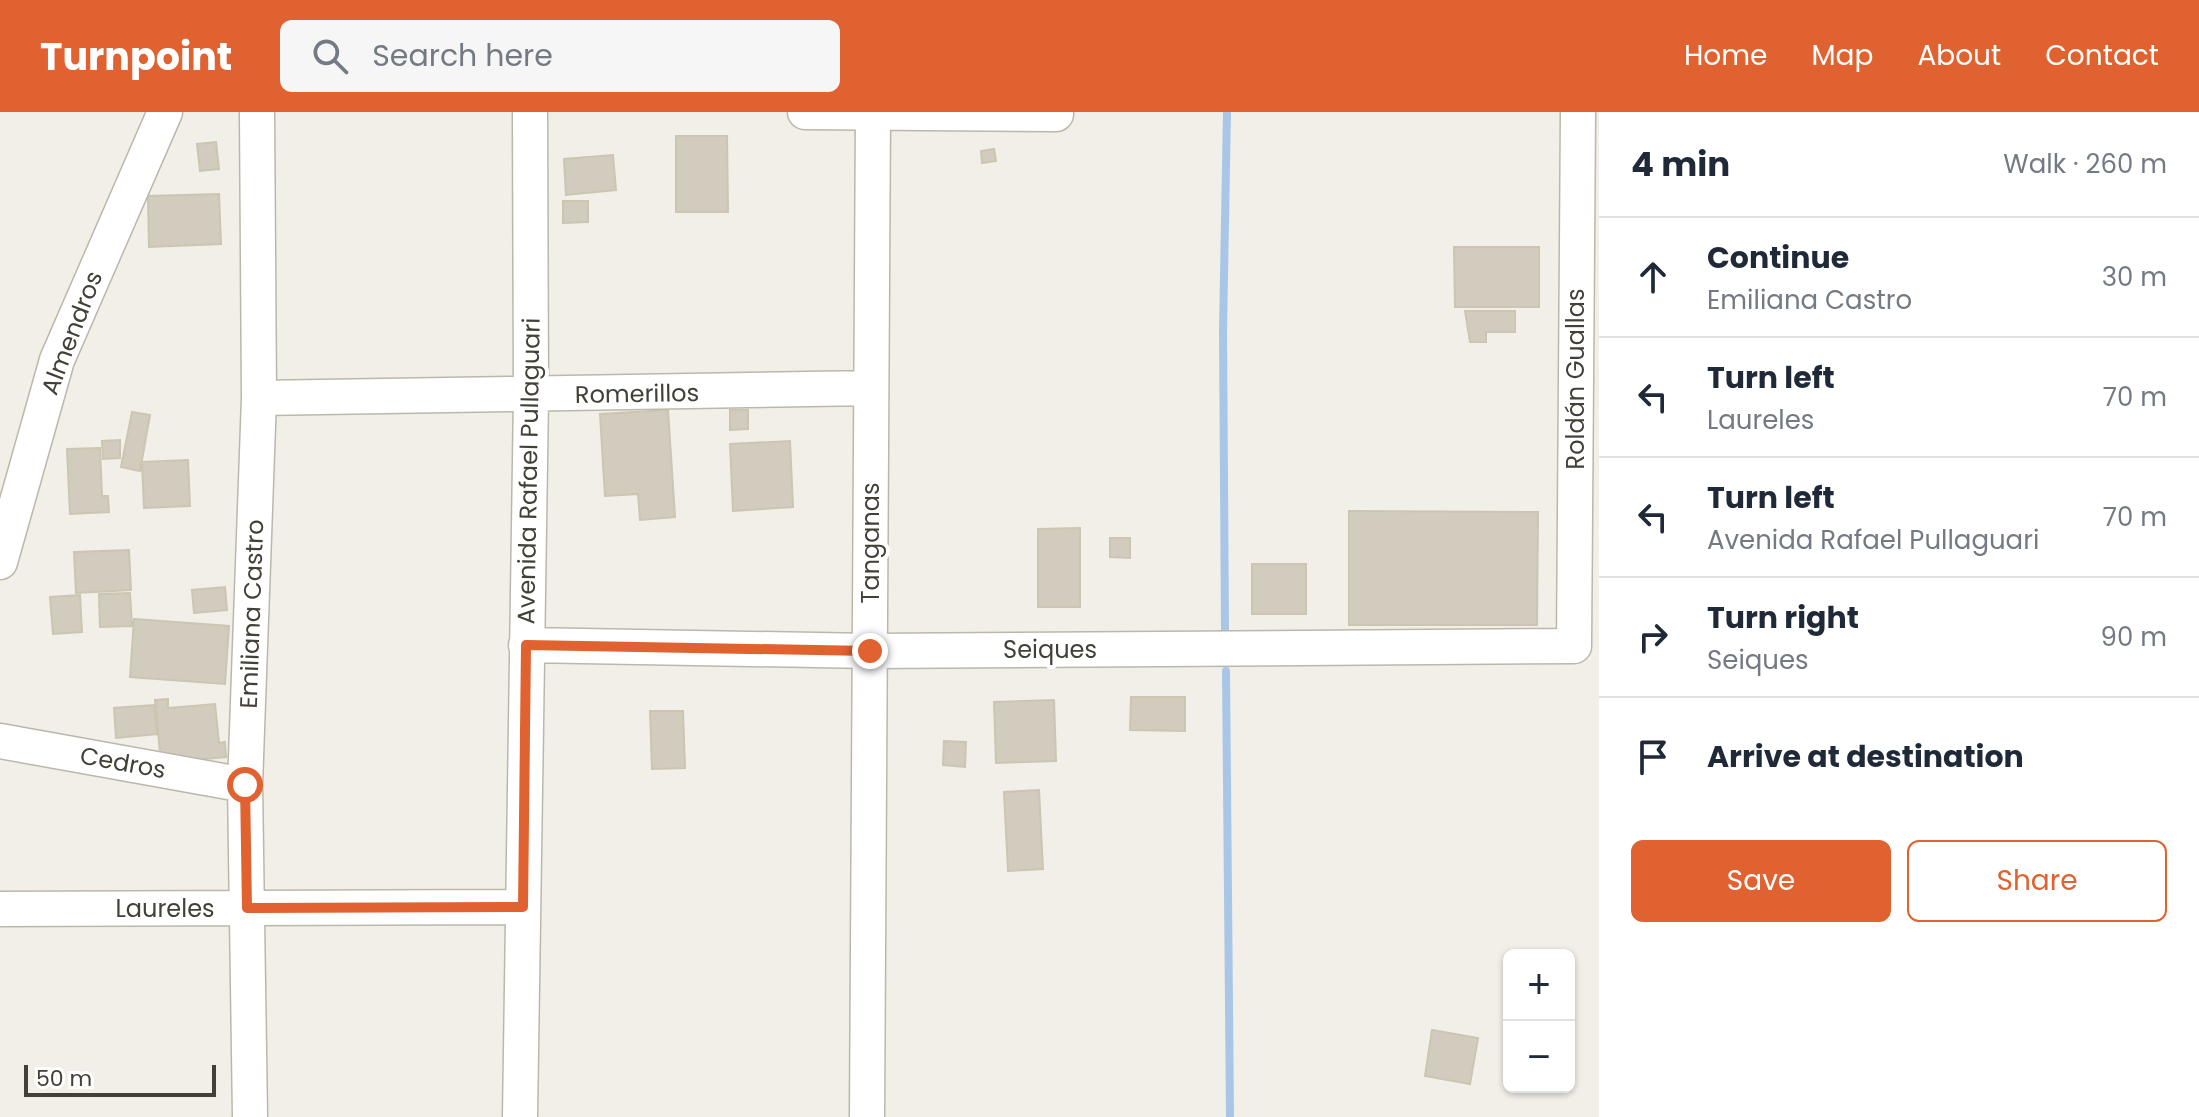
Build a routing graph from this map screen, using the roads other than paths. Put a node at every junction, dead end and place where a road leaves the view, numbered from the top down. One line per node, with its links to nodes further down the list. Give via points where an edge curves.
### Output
1 (165, 112): 11 (street, Almendros, via 57,360)
2 (257, 112): 10 (street, Emiliana Castro)
3 (530, 112): 9 (street, Avenida Rafael Pullaguari)
4 (805, 112): 6 (street)
5 (1578, 112): 13 (street, Roldán Guallas)
6 (873, 113): 7 (street); 8 (street, Tanganas)
7 (1056, 114)
8 (871, 388): 9 (street, Romerillos); 14 (street, Tanganas)
9 (531, 396): 10 (street, Romerillos); 12 (street, Avenida Rafael Pullaguari)
10 (259, 398): 16 (street, Emiliana Castro)
11 (0, 562)
12 (526, 645): 14 (street, Seiques); 17 (street, Avenida Rafael Pullaguari)
13 (1574, 646): 14 (street, Seiques)
14 (870, 651): 22 (street, Tanganas)
15 (0, 741): 16 (street, Cedros)
16 (245, 785): 18 (street, Emiliana Castro)
17 (523, 907): 18 (street, Laureles); 21 (street, Avenida Rafael Pullaguari)
18 (247, 908): 19 (street, Laureles); 20 (street, Emiliana Castro)
19 (0, 909)
20 (250, 1117)
21 (520, 1117)
22 (867, 1117)

